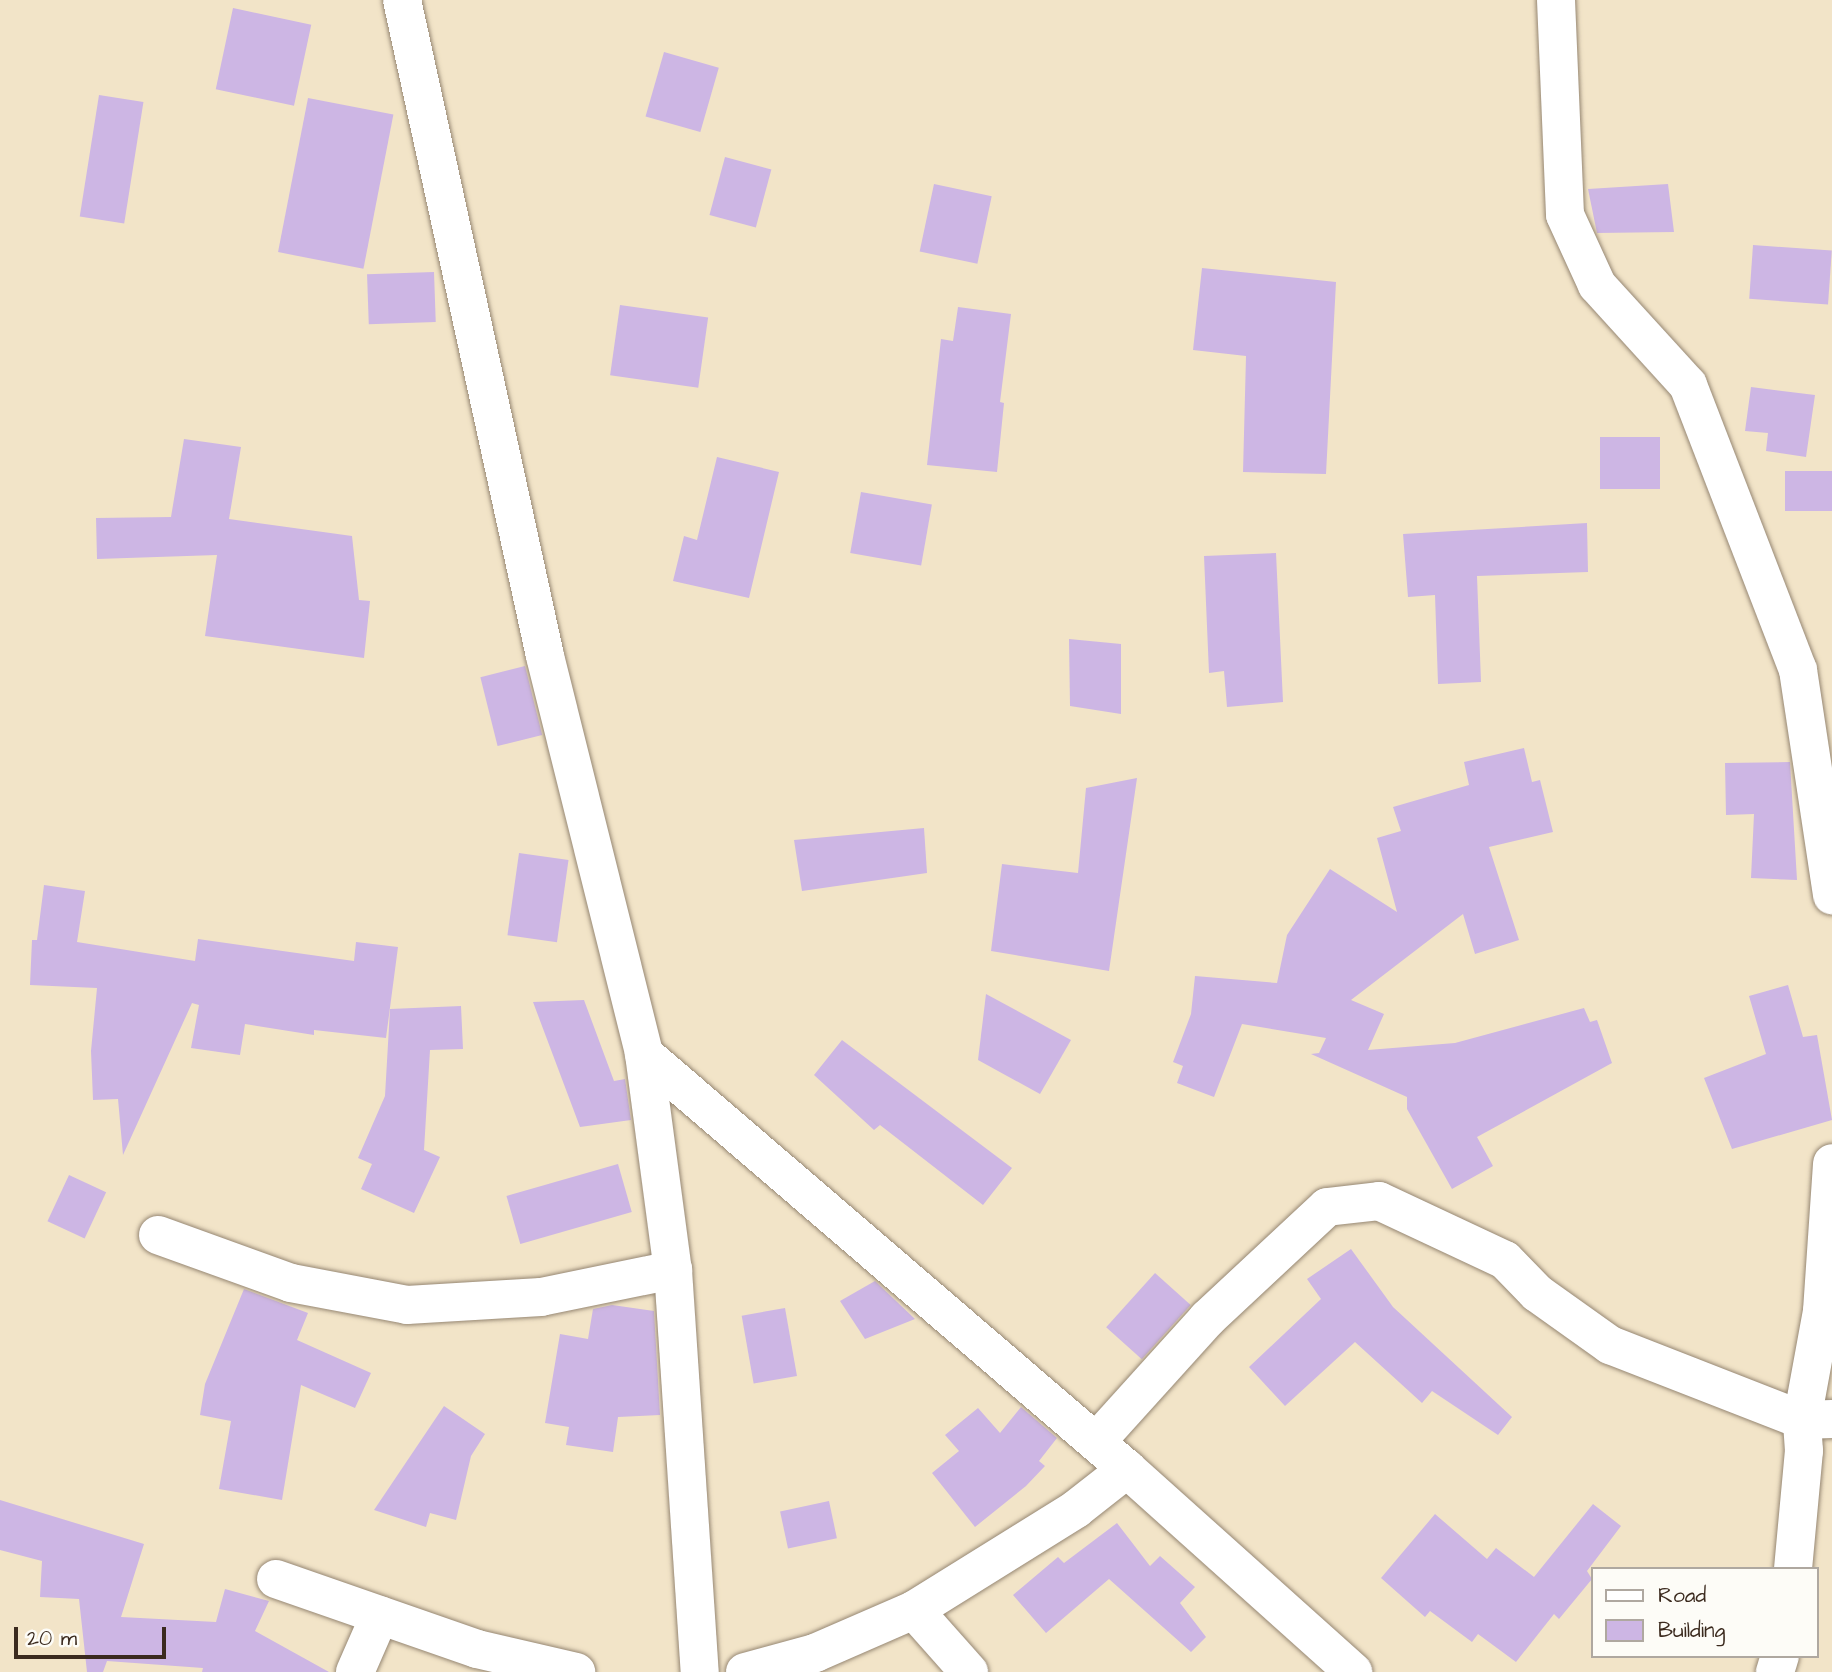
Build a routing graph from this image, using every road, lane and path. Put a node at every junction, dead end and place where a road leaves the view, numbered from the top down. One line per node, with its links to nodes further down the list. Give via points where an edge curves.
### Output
1 (402, 0): 5 (street, via 545,656)
2 (1556, 0): 3 (street, via 1565,215 1597,285 1688,384)
3 (1815, 674): 4 (street)
4 (1832, 895)
5 (644, 1054): 8 (street); 10 (street)
6 (1832, 1163): 9 (street)
7 (158, 1236): 8 (street, via 291,1283 407,1305 541,1297)
8 (673, 1270): 18 (street)
9 (1817, 1419): 10 (street, via 1610,1345 1537,1293 1505,1260 1379,1200 1327,1207 1207,1319); 12 (street, via 1804,1451)
10 (1096, 1442): 11 (street)
11 (1128, 1469): 14 (street, via 1076,1509); 21 (street)
12 (1793, 1567)
13 (276, 1579): 15 (street)
14 (914, 1610): 19 (street, via 814,1653); 20 (street)
15 (380, 1615): 16 (street); 17 (street, via 477,1649)
16 (355, 1672)
17 (576, 1672)
18 (700, 1672)
19 (745, 1672)
20 (970, 1672)
21 (1353, 1672)

